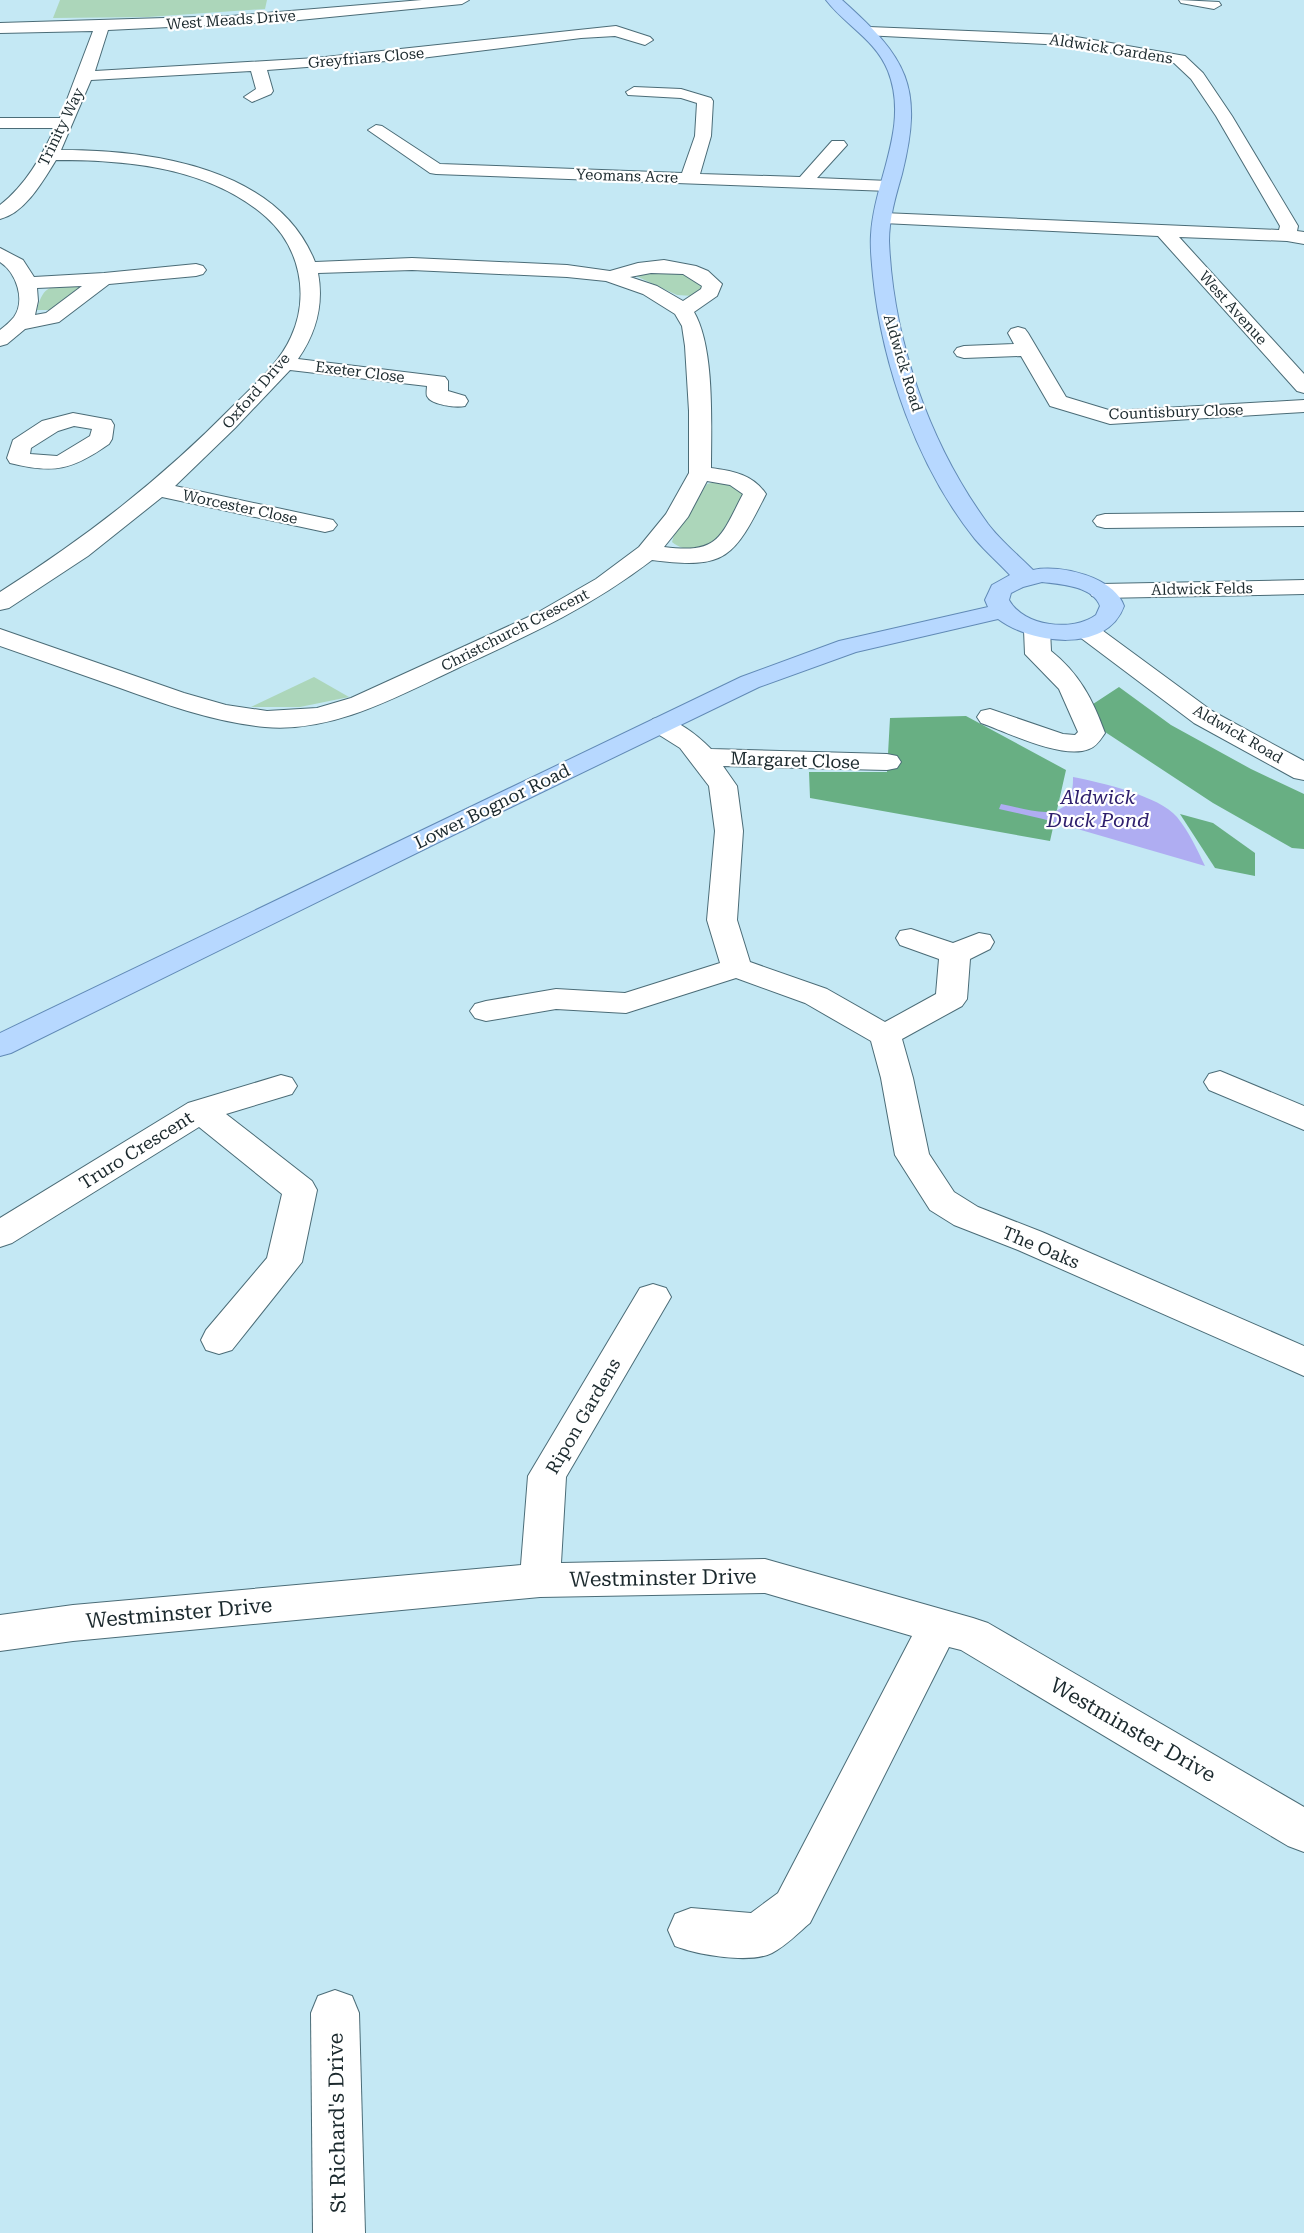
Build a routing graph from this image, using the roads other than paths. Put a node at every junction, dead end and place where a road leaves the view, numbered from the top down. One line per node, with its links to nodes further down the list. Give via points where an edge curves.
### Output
1 (462, 0): 4 (street, West Meads Drive)
2 (833, 0): 9 (main road, Aldwick Road)
3 (1186, 0): 5 (street)
4 (353, 6): 6 (street, West Meads Drive)
5 (1212, 6)
6 (102, 27): 7 (street, West Meads Drive); 17 (street, Trinity Way)
7 (0, 28)
8 (497, 28): 11 (street)
9 (869, 32): 27 (main road, Aldwick Road, via 896,71 902,93 904,121); 31 (street, Aldwick Gardens, via 1065,40 1179,59 1197,76 1224,116)
10 (645, 40): 11 (street, Greyfriars Close, via 616,31)
11 (514, 41): 13 (street, Greyfriars Close)
12 (308, 47): 14 (street)
13 (454, 49): 14 (street, Greyfriars Close); 15 (street)
14 (316, 63): 16 (street, Greyfriars Close)
15 (473, 63)
16 (258, 67): 17 (street, Greyfriars Close); 19 (street, via 265,91)
17 (86, 76): 21 (street, Trinity Way)
18 (634, 92): 25 (street, via 693,95 705,101 703,136)
19 (252, 97)
20 (0, 123): 21 (street)
21 (64, 123): 24 (street, Trinity Way)
22 (376, 130): 25 (street, Yeomans Acre, via 436,169)
23 (838, 146): 26 (street)
24 (50, 155): 28 (street, Trinity Way, via 16,203); 33 (street, Oxford Drive, via 138,158 205,174 246,194 280,218)
25 (689, 179): 26 (street, Yeomans Acre)
26 (806, 183): 27 (street, Yeomans Acre)
27 (889, 186): 29 (main road, Aldwick Road)
28 (0, 214)
29 (883, 218): 30 (street); 54 (main road, Aldwick Road, via 880,235 887,314 918,414 942,468 980,529)
30 (1162, 230): 31 (street); 43 (street, West Avenue)
31 (1295, 236)
32 (0, 254): 37 (street, via 18,265)
33 (308, 268): 35 (street, via 423,264); 42 (street, Oxford Drive, via 309,306 301,337)
34 (196, 270): 36 (street)
35 (609, 276): 38 (street, via 650,290); 38 (street, via 642,267 690,268 712,284 710,292)
36 (104, 279): 37 (street); 39 (street, via 52,318)
37 (27, 283): 39 (street, via 26,312)
38 (683, 310): 48 (street, Christchurch Crescent, via 692,326 696,346)
39 (18, 324): 40 (street)
40 (0, 340)
41 (964, 352): 45 (street, Countisbury Close, via 1023,342 1058,401 1110,418)
42 (283, 363): 44 (street, Exeter Close, via 442,375 436,395); 49 (street, Oxford Drive, via 223,429)
43 (1304, 387)
44 (457, 401)
45 (1304, 406)
46 (4, 432): 47 (street)
47 (36, 435)
48 (700, 473): 53 (street, Christchurch Crescent, via 676,517); 53 (street, via 735,479 749,485 755,494 726,546 707,555)
49 (156, 489): 52 (street, Worcester Close); 57 (street, Oxford Drive, via 81,550)
50 (1304, 519): 51 (street)
51 (1105, 521)
52 (325, 525)
53 (647, 552): 61 (street, Christchurch Crescent, via 606,584 543,619 360,704 318,716 267,719 223,713)
54 (1026, 577): 56 (main road, via 1058,576); 58 (main road, via 998,594)
55 (1304, 587): 56 (street, Aldwick Felds)
56 (1101, 591): 60 (main road, via 1111,608 1108,617)
57 (0, 603)
58 (1001, 611): 59 (main road); 63 (main road, Lower Bognor Road, via 848,646 750,682)
59 (1037, 630): 60 (main road); 62 (street, via 1038,654 1059,669 1080,701 1092,733 1082,743 1060,742)
60 (1086, 630): 66 (street, Aldwick Road, via 1203,717)
61 (0, 637)
62 (990, 717)
63 (662, 725): 64 (street, Margaret Close, via 689,742); 71 (main road, Lower Bognor Road)
64 (703, 757): 65 (street, Margaret Close); 68 (street, Margaret Close, via 723,786 729,831 722,920)
65 (887, 762)
66 (1304, 772)
67 (911, 938): 70 (street, via 967,948 951,999)
68 (737, 968): 69 (street, via 626,1003 556,999); 70 (street, via 816,996)
69 (486, 1011)
70 (885, 1035): 79 (street, The Oaks, via 912,1155 942,1201 966,1216)
71 (0, 1046)
72 (1220, 1082): 75 (street)
73 (281, 1086): 74 (street, Truro Crescent)
74 (200, 1111): 76 (street, Truro Crescent); 78 (street, via 300,1190 284,1262)
75 (1304, 1119)
76 (0, 1234)
77 (653, 1297): 80 (street, Ripon Gardens, via 547,1476)
78 (219, 1340)
79 (1304, 1362)
80 (540, 1580): 81 (street, Westminster Drive, via 765,1576); 82 (street, Westminster Drive, via 73,1623)
81 (938, 1626): 83 (street, Westminster Drive, via 973,1636); 84 (street, via 794,1908 758,1936)
82 (0, 1634)
83 (1304, 1831)
84 (691, 1930)
85 (335, 2013): 86 (street, St Richard's Drive)
86 (339, 2233)

